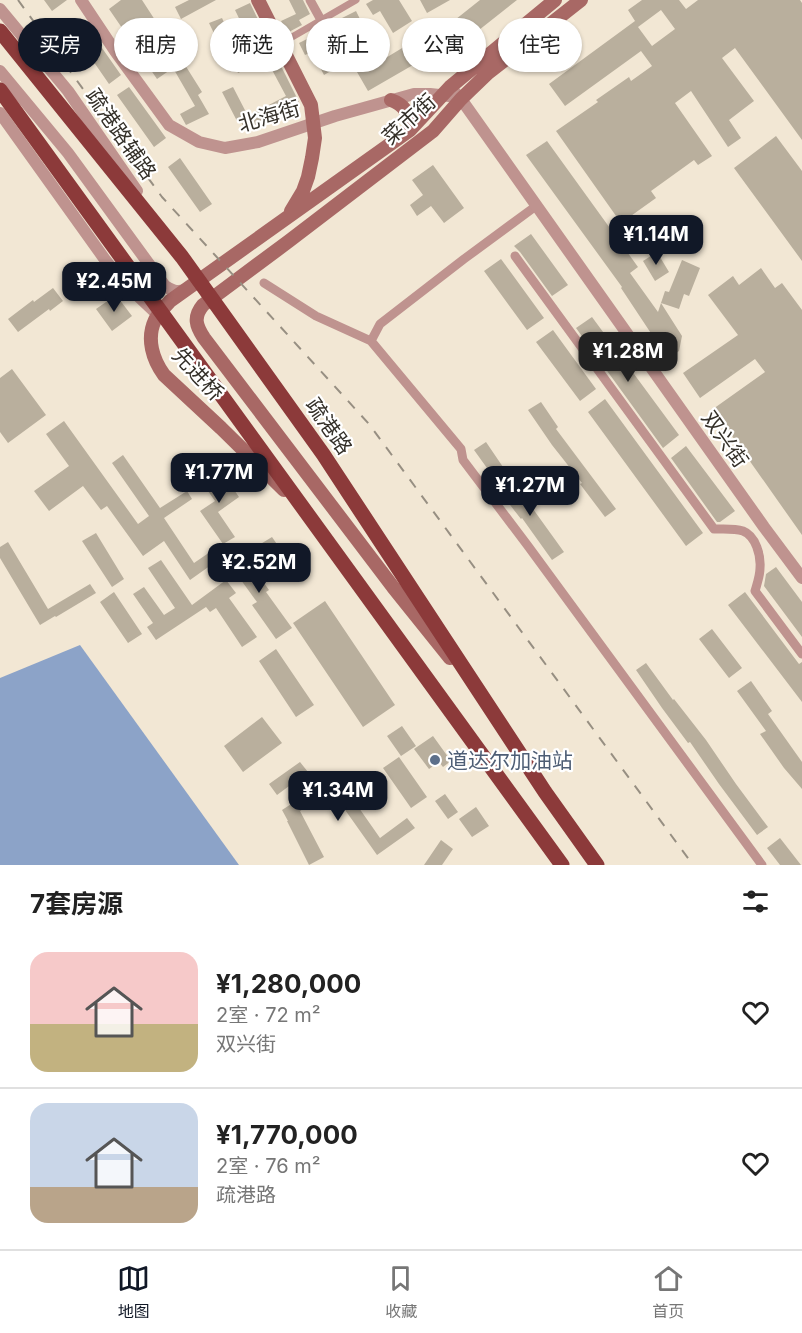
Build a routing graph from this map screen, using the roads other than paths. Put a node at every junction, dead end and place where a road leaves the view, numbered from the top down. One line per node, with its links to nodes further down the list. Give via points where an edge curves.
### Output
1 (81, 0): 17 (street, 北海街, via 169,125 199,142 225,148 258,142)
2 (258, 0): 8 (main road)
3 (310, 0): 9 (street)
4 (356, 0): 10 (street)
5 (555, 0): 15 (main road, 菜市街)
6 (581, 0): 16 (main road, 菜市街)
7 (0, 9): 24 (street, 疏港路辅路, via 68,92)
8 (267, 18)
9 (320, 18)
10 (324, 18)
11 (2, 33): 24 (highway, 疏港路)
12 (294, 69): 21 (main road, via 311,105 315,138 308,177 295,206)
13 (0, 71): 26 (street, via 68,153 165,286)
14 (0, 90): 27 (highway)
15 (446, 91): 16 (street, 北海街); 17 (street, 北海街); 19 (main road, 菜市街)
16 (461, 99): 20 (street, 双兴街); 22 (main road, 菜市街, via 433,131)
17 (391, 100): 19 (main road, via 404,108 411,122)
18 (0, 113): 27 (street, via 116,273)
19 (410, 130): 21 (main road, 菜市街)
20 (536, 206): 28 (street, via 380,324); 30 (street, 双兴街)
21 (280, 223): 26 (main road, 先进桥)
22 (289, 242): 34 (main road, 先进桥, via 203,305 196,323 393,587)
23 (515, 256): 31 (street, via 714,529 743,531)
24 (182, 257): 34 (highway, 疏港路, via 323,454)
25 (264, 283): 28 (street, via 316,316)
26 (185, 290): 29 (main road, 先进桥, via 155,319 151,342 158,367)
27 (175, 330): 29 (highway)
28 (371, 341): 37 (street, via 461,449 463,460)
29 (316, 525): 35 (highway)
30 (764, 527): 31 (street); 32 (street, 双兴街)
31 (752, 537): 33 (street, via 761,566 755,591)
32 (802, 578)
33 (802, 654)
34 (492, 711): 36 (highway, 疏港路)
35 (562, 865)
36 (597, 865)
37 (762, 865)

